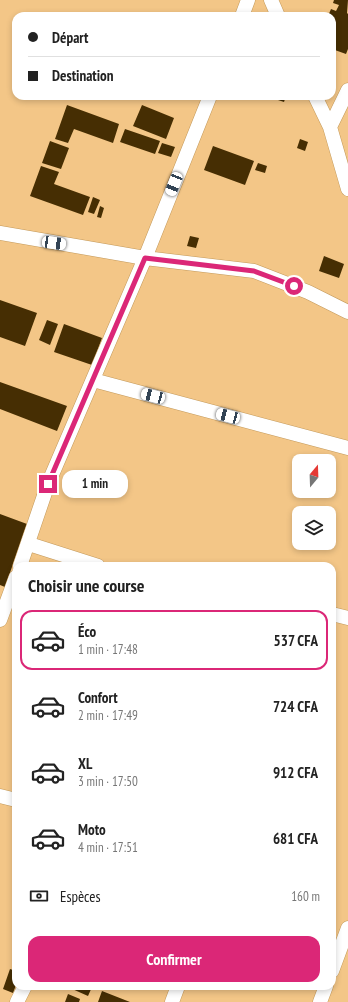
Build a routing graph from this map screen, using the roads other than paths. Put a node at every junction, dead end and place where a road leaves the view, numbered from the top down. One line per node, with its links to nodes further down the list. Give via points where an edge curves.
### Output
1 (248, 0): 3 (street)
2 (271, 0): 4 (street)
3 (244, 12)
4 (276, 12)
5 (348, 90): 8 (street)
6 (208, 100): 11 (street)
7 (317, 100): 8 (street)
8 (330, 127): 9 (street)
9 (348, 189)
10 (0, 233): 11 (street)
11 (145, 258): 12 (street, via 254,271 308,292); 13 (street)
12 (348, 312)
13 (93, 380): 14 (street); 15 (street, via 48,484)
14 (348, 448)
15 (29, 544): 16 (street); 17 (street)
16 (22, 562)
17 (85, 562)
18 (12, 588): 21 (street)
19 (336, 615): 20 (street)
20 (348, 618)
21 (0, 620)
22 (0, 796): 23 (street)
23 (12, 799)
24 (348, 928): 25 (street)
25 (336, 960)
26 (22, 990): 29 (street)
27 (176, 990): 30 (street)
28 (324, 990): 31 (street)
29 (17, 1002)
30 (172, 1002)
31 (320, 1002)

